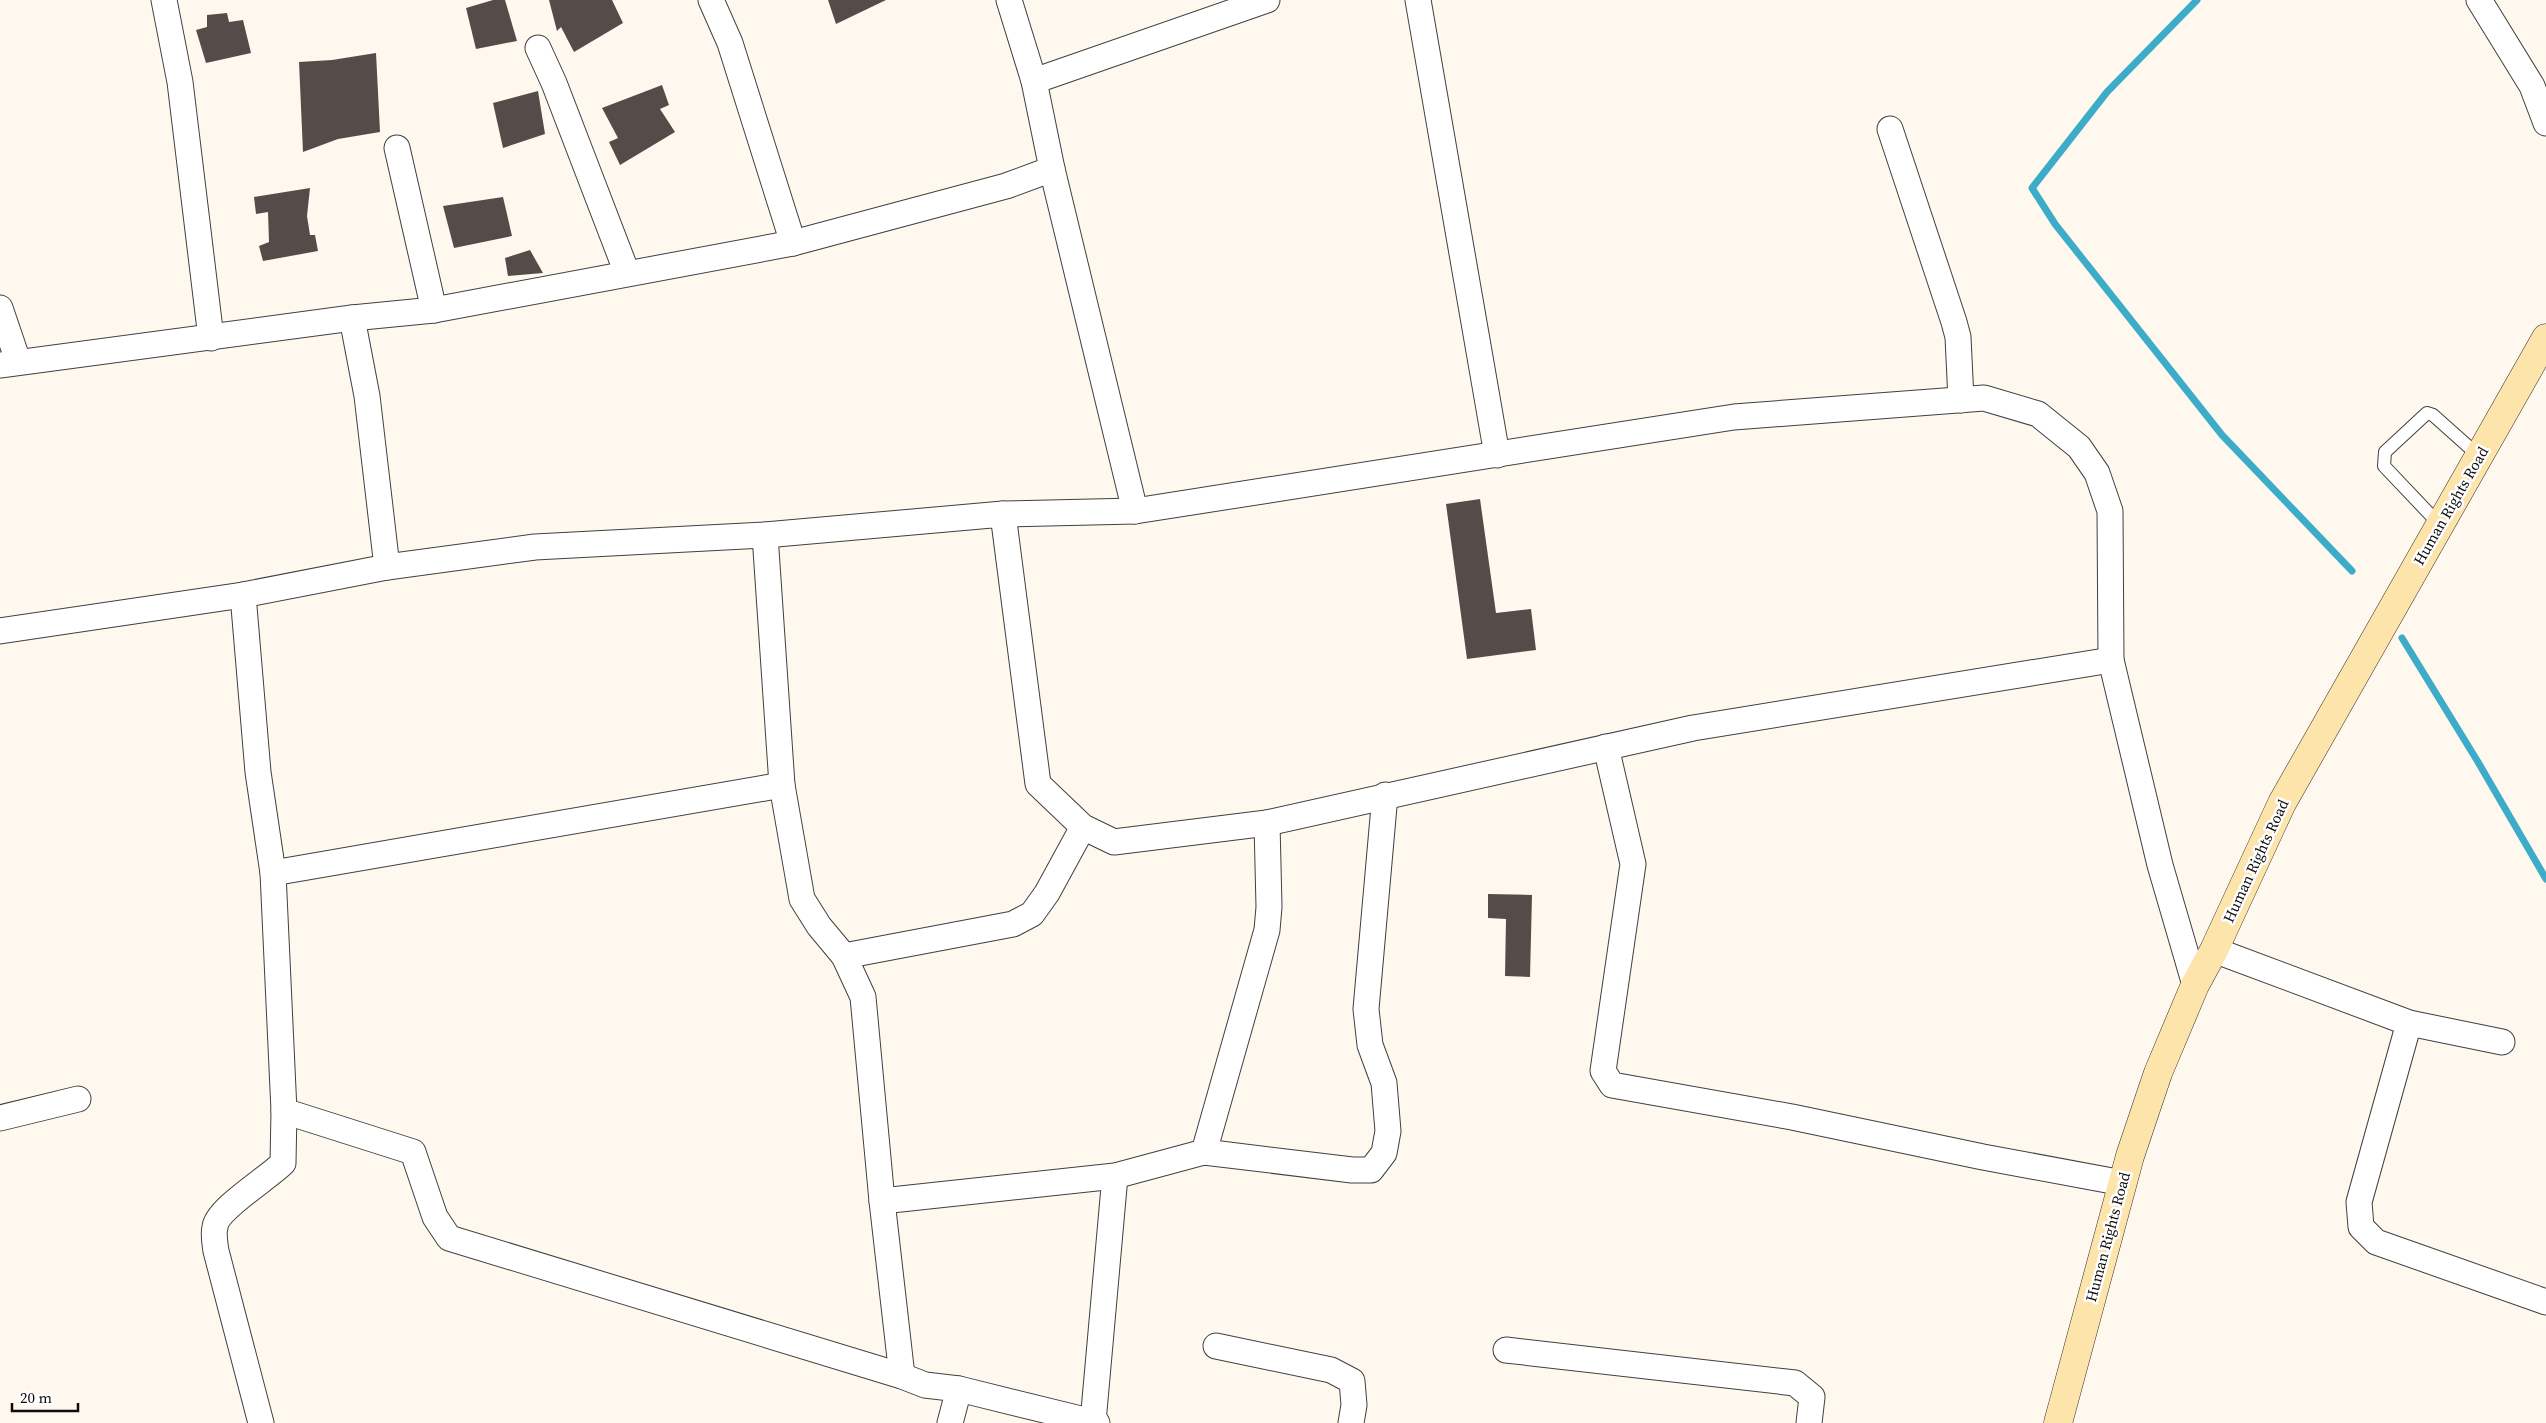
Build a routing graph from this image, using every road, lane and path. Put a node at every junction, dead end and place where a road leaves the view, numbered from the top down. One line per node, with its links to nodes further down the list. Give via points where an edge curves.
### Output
1 (164, 0): 18 (street, via 180,82)
2 (710, 0): 13 (street, via 730,42)
3 (1009, 0): 8 (street)
4 (1267, 0): 8 (street)
5 (1418, 0): 22 (street)
6 (2479, 0): 9 (street, via 2532,86)
7 (538, 48): 14 (street)
8 (1034, 81): 12 (street)
9 (2546, 124)
10 (1890, 129): 21 (street, via 1958,337)
11 (397, 148): 16 (street)
12 (1052, 169): 13 (street, via 1006,186); 24 (street)
13 (793, 243): 14 (street)
14 (627, 273): 16 (street)
15 (0, 308): 20 (street)
16 (434, 310): 17 (street)
17 (352, 318): 18 (street); 28 (street, via 367,396)
18 (211, 338): 20 (street)
19 (2546, 338): 23 (street, Human Rights Road)
20 (9, 363)
21 (1961, 400): 22 (street, via 1734,417); 31 (street, via 1984,398 2038,414 2079,446 2097,473 2110,511)
22 (1497, 455): 24 (street)
23 (2479, 456): 26 (street, Human Rights Road); 26 (lane, via 2428,413 2385,452 2384,466)
24 (1135, 512): 25 (street)
25 (1003, 514): 27 (street); 36 (street, via 1038,784)
26 (2440, 525): 38 (street, Human Rights Road, via 2282,803)
27 (766, 535): 28 (street, via 535,547); 33 (street)
28 (387, 567): 29 (street)
29 (243, 595): 30 (street); 37 (street, via 258,772)
30 (0, 631)
31 (2111, 660): 32 (street, via 1694,728); 40 (street, via 2160,865)
32 (1606, 747): 34 (street); 48 (street, via 1633,864 1603,1071 1612,1085)
33 (782, 785): 37 (street); 39 (street, via 802,899)
34 (1385, 795): 35 (street); 46 (street, via 1366,1009 1370,1045 1384,1083 1388,1131 1384,1153 1371,1170 1352,1170)
35 (1266, 823): 36 (street, via 1114,842); 46 (street, via 1267,930)
36 (1082, 827): 39 (street, via 1032,914 1013,924)
37 (273, 872): 44 (street)
38 (2214, 950): 40 (street, Human Rights Road); 41 (street)
39 (844, 956): 49 (street, via 863,997)
40 (2195, 985): 48 (street, Human Rights Road, via 2158,1073)
41 (2408, 1023): 42 (street); 50 (street, via 2360,1202 2361,1227 2376,1242)
42 (2502, 1042)
43 (78, 1099): 45 (street)
44 (284, 1111): 53 (street, via 413,1152 435,1217 449,1238); 56 (street, via 283,1163 224,1210 214,1226 216,1251)
45 (0, 1118)
46 (1204, 1152): 47 (street)
47 (1115, 1176): 49 (street); 55 (street)
48 (2124, 1183): 60 (street, Human Rights Road)
49 (882, 1201): 53 (street)
50 (2546, 1302)
51 (1216, 1346): 58 (street, via 1331,1370 1352,1381 1354,1405)
52 (1506, 1350): 59 (street, via 1795,1383 1812,1397)
53 (902, 1376): 54 (street, via 925,1385)
54 (959, 1389): 55 (street); 57 (street)
55 (1095, 1422)
56 (260, 1423)
57 (950, 1423)
58 (1351, 1423)
59 (1809, 1423)
60 (2058, 1423)

